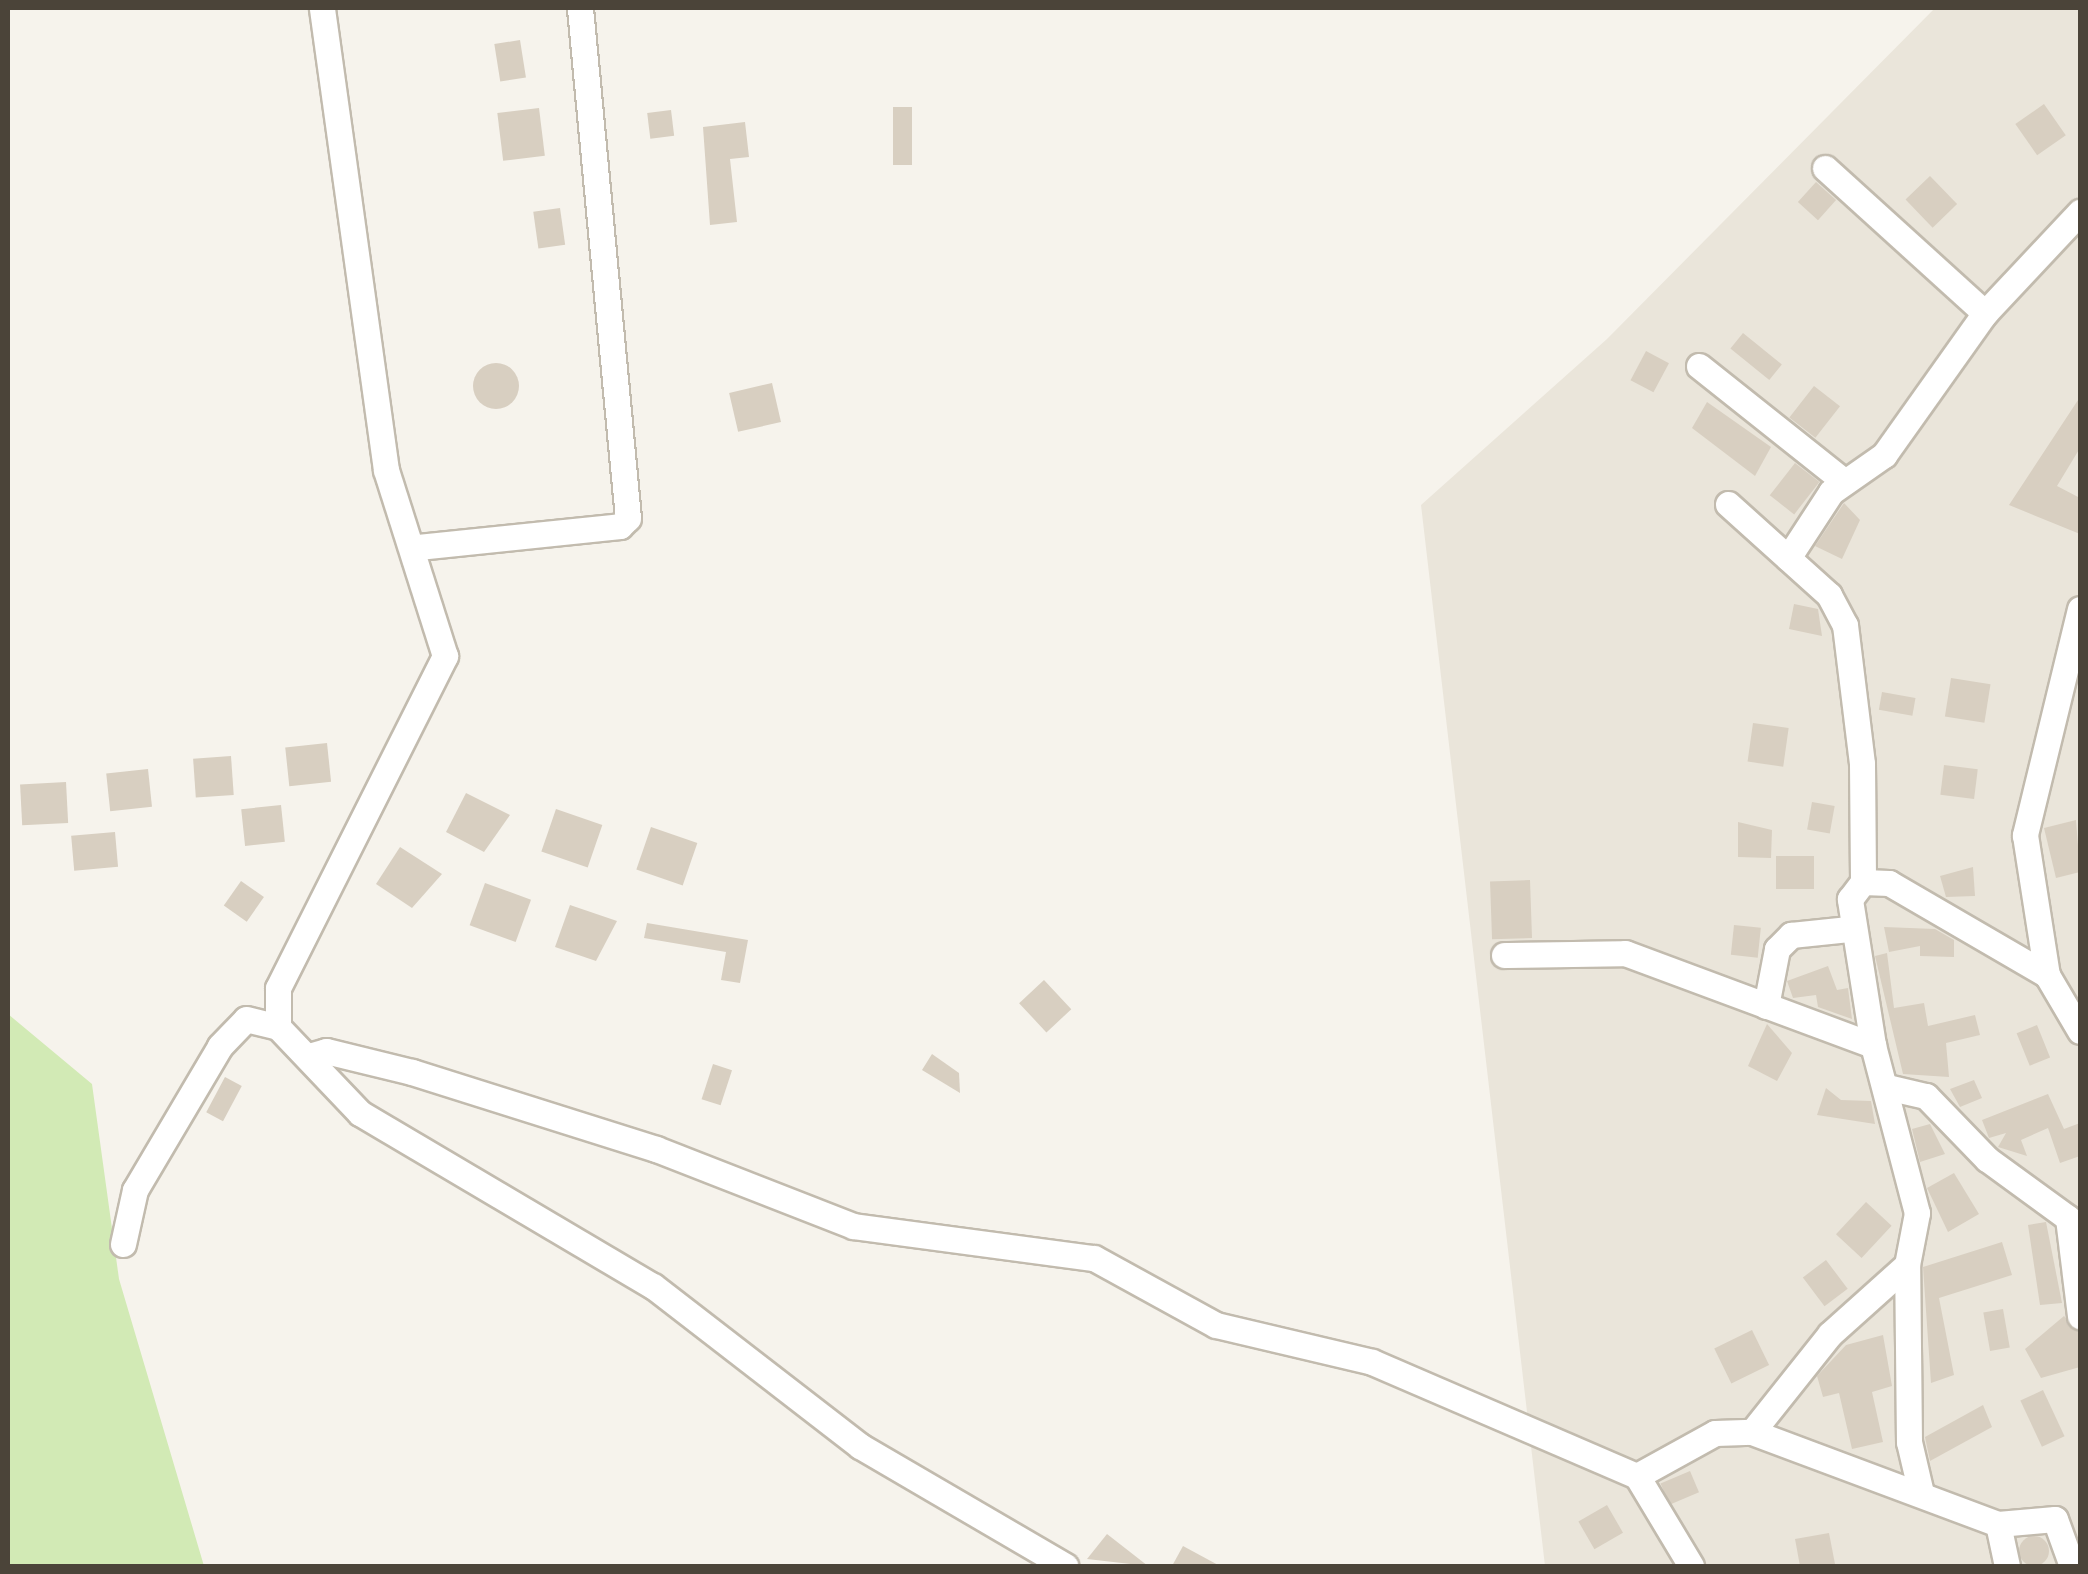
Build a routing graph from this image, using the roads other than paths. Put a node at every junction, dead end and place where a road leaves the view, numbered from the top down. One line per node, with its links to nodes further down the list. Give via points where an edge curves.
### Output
1 (322, 8): 9 (street, via 386,470)
2 (580, 8): 9 (street, via 628,518 620,526)
3 (1825, 168): 5 (street)
4 (2078, 218): 5 (street)
5 (1985, 313): 7 (street, via 1884,455)
6 (1698, 366): 7 (street)
7 (1845, 482): 10 (street)
8 (1728, 504): 10 (street)
9 (418, 546): 16 (street, via 445,656 438,684)
10 (1788, 558): 12 (street, via 1829,594 1846,625 1862,764)
11 (2080, 608): 15 (street, via 2025,835)
12 (1863, 882): 13 (street, via 1850,899); 15 (street, via 1889,884)
13 (1849, 929): 17 (street, via 1791,935 1777,949); 21 (street)
14 (1504, 955): 17 (street, via 1624,953)
15 (2047, 975): 20 (street)
16 (278, 988): 18 (street); 19 (street)
17 (1766, 1006): 21 (street)
18 (246, 1019): 19 (street); 25 (street, via 220,1046 135,1190)
19 (278, 1027): 22 (street)
20 (2080, 1030)
21 (1873, 1044): 23 (street)
22 (309, 1056): 29 (street, via 326,1051 431,1078 656,1149 852,1226 1094,1258 1216,1325 1372,1362); 32 (street, via 360,1112 653,1286 860,1446)
23 (1891, 1088): 24 (street, via 1926,1096 1987,1159); 26 (street, via 1917,1213)
24 (2074, 1211): 27 (street)
25 (123, 1244)
26 (1907, 1265): 28 (street, via 1830,1334); 30 (street, via 1909,1442)
27 (2080, 1316)
28 (1752, 1432): 29 (street, via 1716,1433); 30 (street)
29 (1637, 1476): 33 (street)
30 (1921, 1493): 31 (street)
31 (1998, 1524): 34 (street); 35 (street, via 2055,1519)
32 (1065, 1566)
33 (1691, 1566)
34 (2007, 1566)
35 (2072, 1566)

